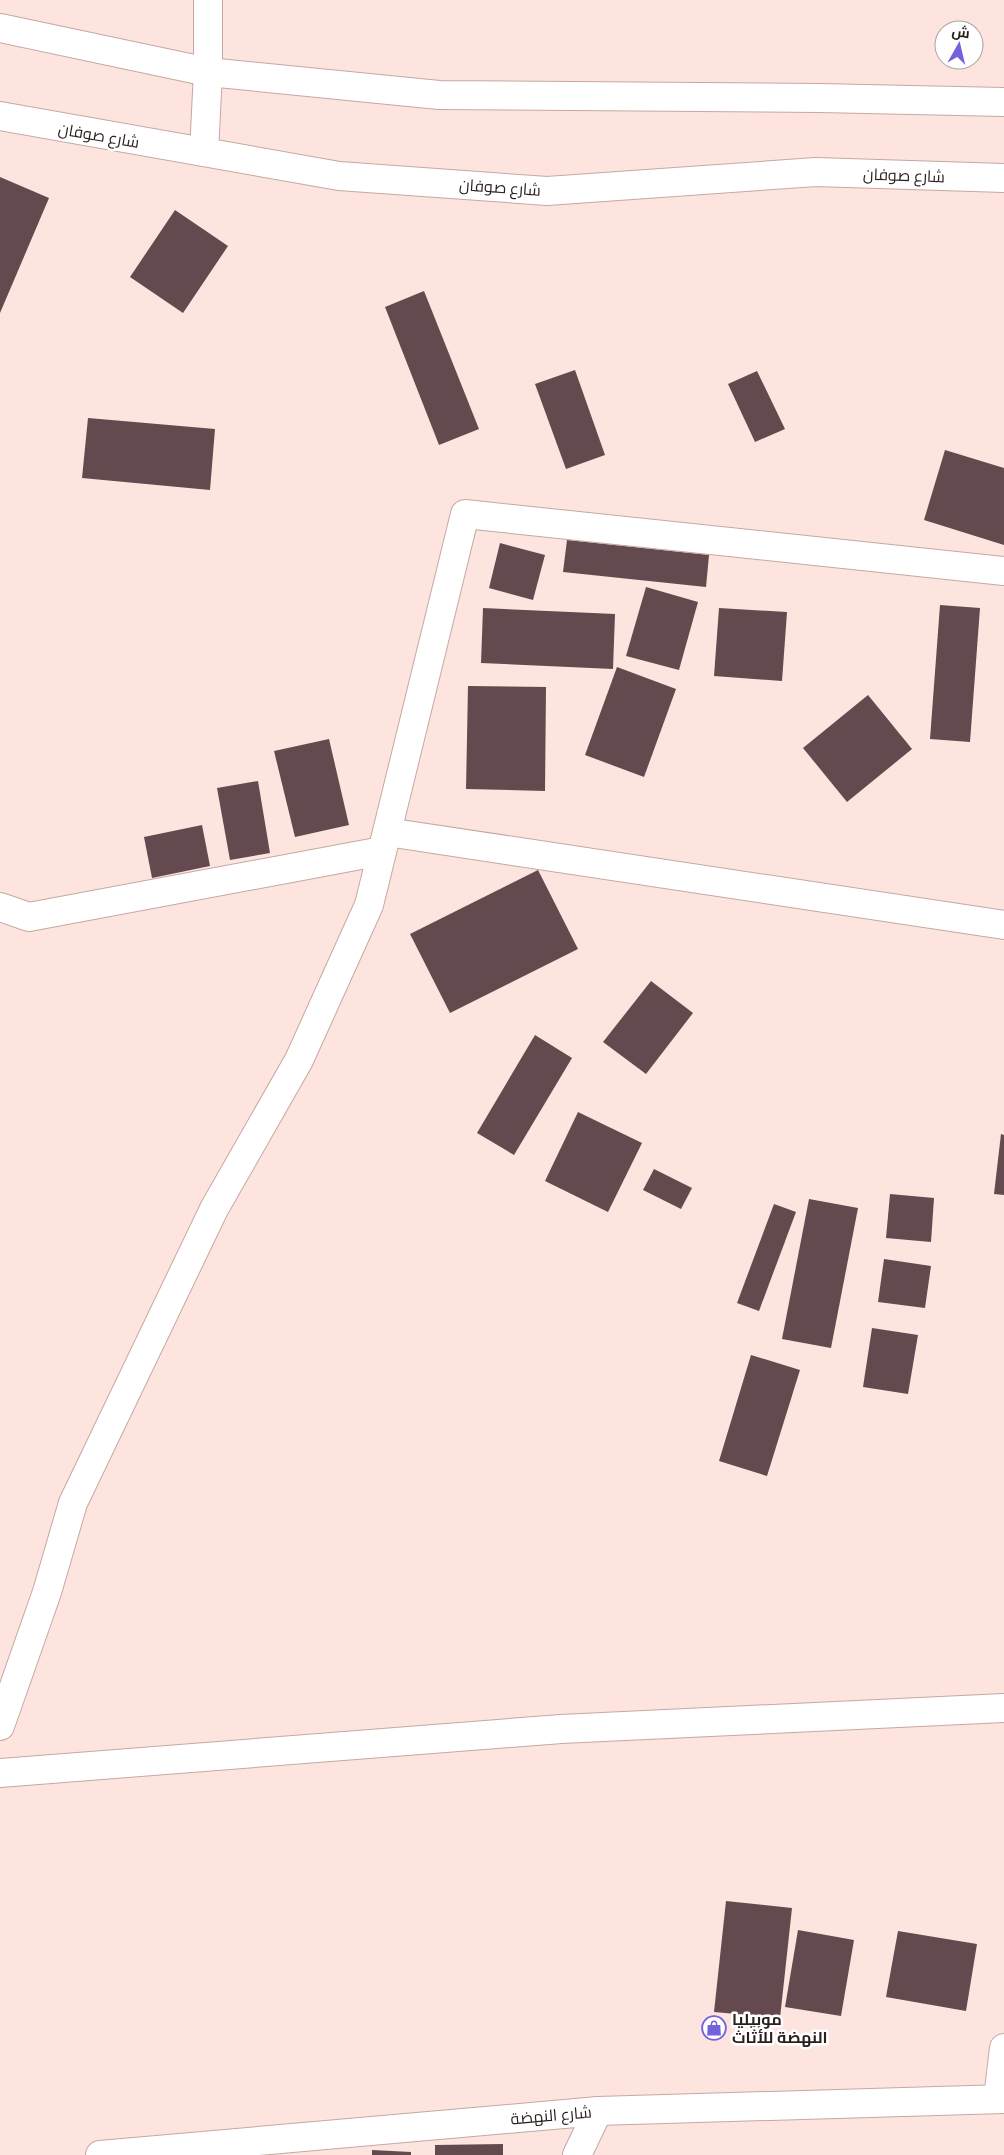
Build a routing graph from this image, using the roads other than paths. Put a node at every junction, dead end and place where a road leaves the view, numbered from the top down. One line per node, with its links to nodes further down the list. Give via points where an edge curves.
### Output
1 (208, 0): 3 (street)
2 (0, 28): 3 (street)
3 (208, 72): 4 (street, via 439,94); 6 (street)
4 (1004, 102)
5 (0, 116): 6 (street, شارع صوفان)
6 (204, 152): 7 (street, شارع صوفان, via 339,176 547,190 816,172)
7 (1004, 178)
8 (1004, 571): 9 (street, via 465,514)
9 (385, 841): 10 (street, via 29,917); 11 (street); 13 (street, via 369,905 299,1060 214,1210 74,1503)
10 (0, 907)
11 (1004, 925)
12 (1004, 1708): 14 (street, via 560,1729)
13 (0, 1726)
14 (0, 1773)
15 (1004, 2048): 16 (street)
16 (1001, 2099): 17 (street, شارع النهضة)
17 (598, 2111): 18 (street, شارع النهضة); 19 (street)
18 (100, 2155)
19 (577, 2155)

